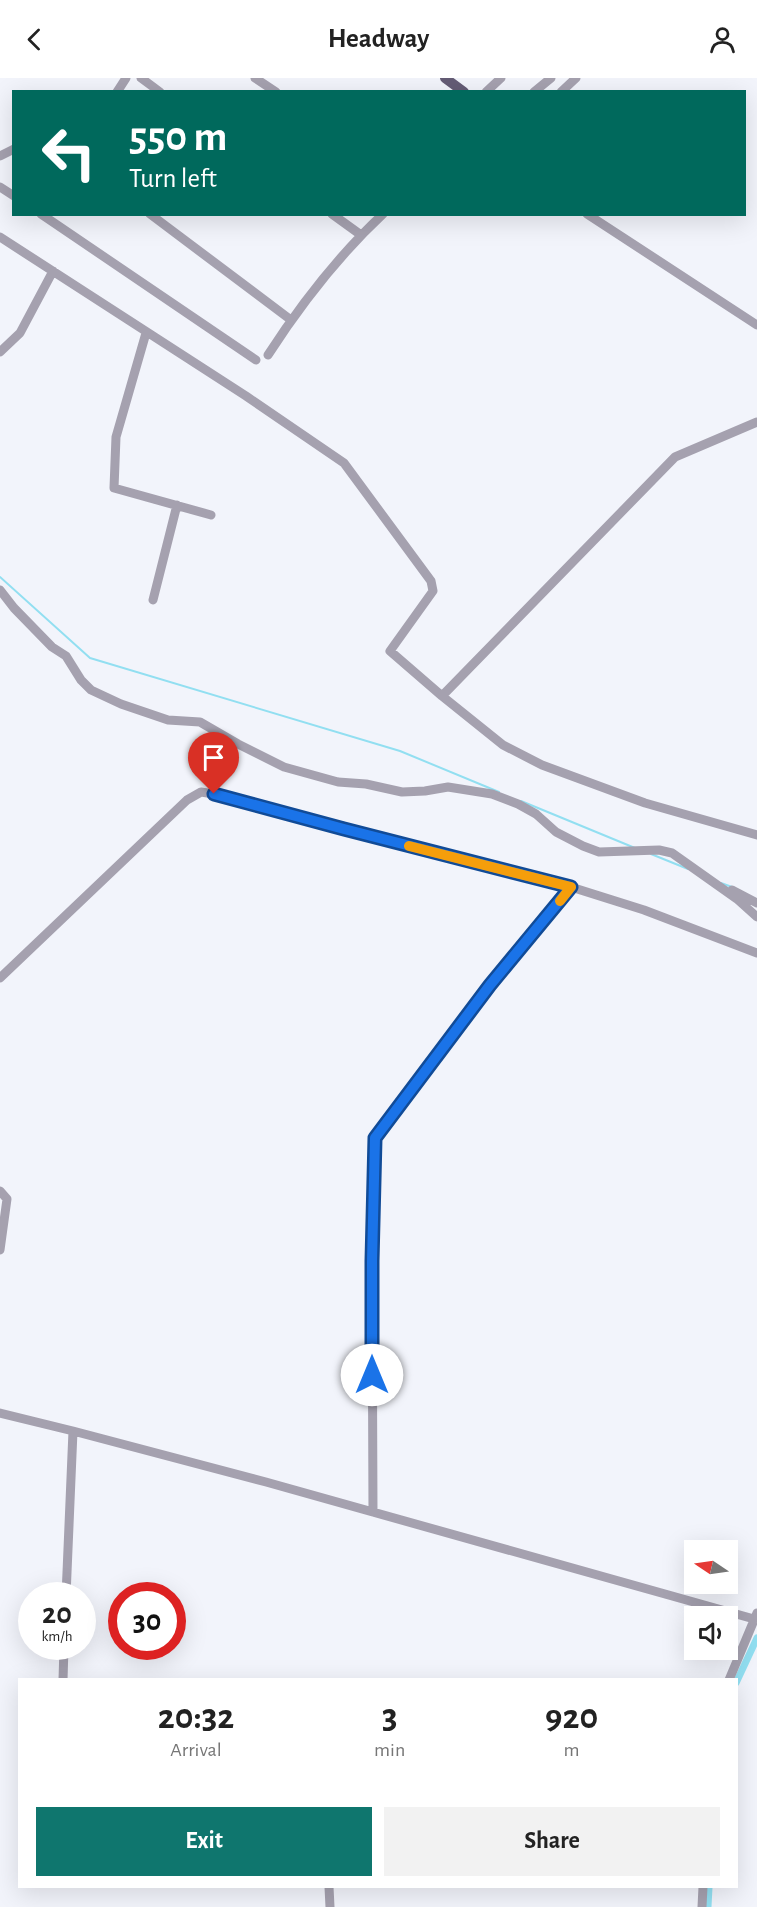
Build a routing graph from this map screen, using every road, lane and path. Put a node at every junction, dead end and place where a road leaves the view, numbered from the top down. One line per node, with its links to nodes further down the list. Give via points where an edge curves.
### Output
1 (141, 78): 8 (street)
2 (255, 78): 9 (street)
3 (445, 78): 10 (main road)
4 (456, 78): 11 (main road)
5 (501, 78): 12 (street)
6 (551, 78): 13 (street)
7 (576, 78): 14 (street)
8 (157, 90)
9 (273, 90)
10 (461, 90)
11 (472, 90)
12 (488, 90)
13 (536, 90)
14 (563, 90)
15 (44, 216): 28 (street)
16 (153, 216): 23 (street)
17 (335, 216): 20 (street)
18 (381, 216): 20 (street)
19 (590, 216): 24 (street)
20 (361, 235): 23 (street)
21 (0, 237): 22 (street)
22 (52, 271): 25 (street); 26 (street, via 20,333)
23 (291, 320): 27 (street)
24 (757, 325)
25 (146, 333): 30 (street, via 116,437 114,488); 34 (street, via 344,462 431,581 433,591 390,651)
26 (0, 352)
27 (268, 355)
28 (256, 360)
29 (757, 422): 34 (street, via 675,457)
30 (177, 505): 31 (street); 33 (street)
31 (211, 515)
32 (0, 590): 36 (street, via 52,647 66,656 91,690 121,704 168,720 201,722 284,767 338,782 402,792 448,787 492,794 536,814 556,832 583,846 599,852 672,853)
33 (153, 600)
34 (442, 696): 35 (street, via 503,745 542,765 645,803)
35 (757, 835)
36 (718, 885): 38 (street); 39 (street)
37 (571, 887): 40 (street); 41 (street, via 201,792); 46 (street, via 490,985 375,1138)
38 (757, 903)
39 (757, 917)
40 (757, 953)
41 (0, 978)
42 (0, 1191): 43 (street, via 7,1199)
43 (0, 1250)
44 (0, 1413): 45 (street)
45 (72, 1431): 46 (street); 47 (street)
46 (373, 1512): 48 (street)
47 (67, 1582)
48 (756, 1616): 51 (street)
49 (64, 1660): 50 (street)
50 (63, 1678)
51 (730, 1678)
52 (329, 1888): 54 (street)
53 (703, 1888): 55 (street)
54 (330, 1907)
55 (702, 1907)

